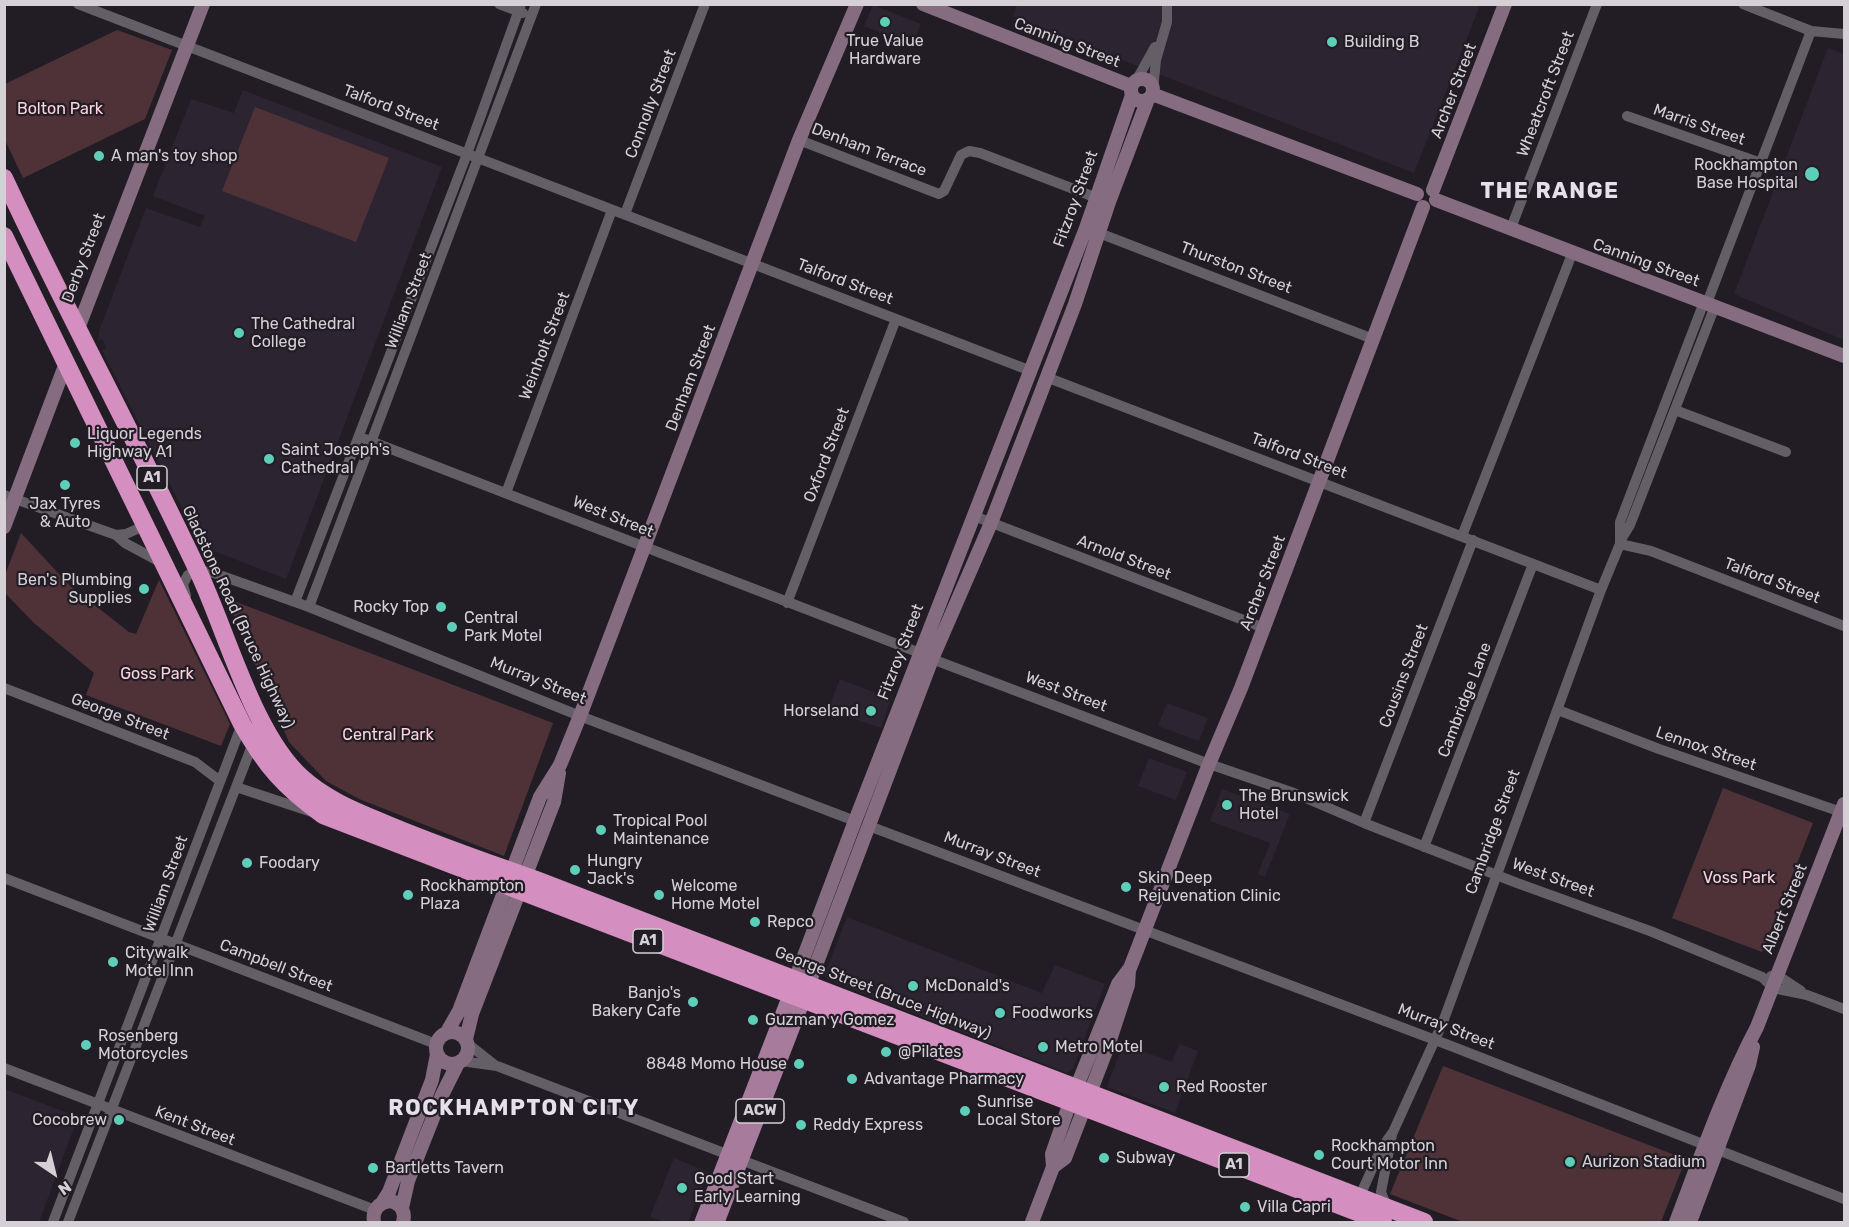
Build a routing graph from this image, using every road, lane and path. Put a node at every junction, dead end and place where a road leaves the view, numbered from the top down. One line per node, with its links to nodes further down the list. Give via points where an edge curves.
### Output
1 (78, 4): 17 (street, Talford Street)
2 (203, 4): 17 (street, Derby Street)
3 (499, 4): 13 (street)
4 (536, 4): 14 (street, William Street)
5 (705, 4): 32 (street, Connolly Street)
6 (857, 4): 21 (street, Denham Street)
7 (923, 4): 18 (street, Canning Street)
8 (1161, 4): 18 (street, via 1165,11 1162,29)
9 (1167, 4): 19 (street, via 1167,22)
10 (1505, 4): 28 (street, Archer Street)
11 (1597, 4): 34 (street, Wheatcroft Street)
12 (1743, 4): 15 (street)
13 (519, 8): 14 (street); 22 (street)
14 (531, 16): 23 (street, William Street)
15 (1811, 31): 16 (street); 25 (street, Cambridge Street)
16 (1845, 34)
17 (186, 48): 22 (street, Talford Street); 41 (street, Derby Street)
18 (1133, 87): 19 (street, via 1137,100); 19 (street, via 1146,80 1151,84); 24 (street, Fitzroy Street)
19 (1151, 94): 26 (street, Fitzroy Street); 30 (street)
20 (1627, 116): 25 (street, Marris Street)
21 (799, 141): 29 (street, Denham Terrace, via 939,194 962,155 969,151); 38 (street, Denham Street)
22 (467, 154): 23 (street, Talford Street); 48 (street)
23 (479, 158): 31 (street, Talford Street); 49 (street, William Street)
24 (1110, 159): 26 (street); 29 (street, Fitzroy Street)
25 (1761, 163): 39 (street, Cambridge Street)
26 (1125, 165): 29 (street, Fitzroy Street)
27 (4, 178): 41 (highway, Gladstone Road (Bruce Highway) / A1)
28 (1435, 195): 30 (street, via 1424,188); 34 (street, Canning Street)
29 (1103, 200): 33 (street, Fitzroy Street); 35 (street, Fitzroy Street)
30 (1420, 201): 42 (street, Archer Street)
31 (612, 210): 32 (street, Talford Street); 52 (street, Weinholt Street)
32 (625, 214): 38 (street, Talford Street)
33 (1086, 228): 35 (street, Thurston Street); 45 (street, Fitzroy Street)
34 (1511, 228): 37 (street, Canning Street)
35 (1099, 233): 42 (street, Thurston Street); 46 (street, Fitzroy Street)
36 (4, 236): 44 (highway, A1)
37 (1572, 254): 39 (street, Canning Street); 59 (street, Cousins Street)
38 (752, 265): 40 (street, Talford Street); 61 (street, Denham Street)
39 (1709, 304): 43 (street, Canning Street); 47 (street, Cambridge Street); 60 (street, Cambridge Street, via 1620,522)
40 (896, 319): 45 (street, Talford Street); 67 (street, Oxford Street)
41 (77, 331): 44 (highway, Derby Street); 64 (highway, Gladstone Road (Bruce Highway) / A1)
42 (1373, 339): 51 (street, Archer Street)
43 (1845, 356)
44 (66, 363): 53 (street, Derby Street); 56 (highway, A1)
45 (1031, 371): 46 (street, Talford Street); 54 (street, Fitzroy Street)
46 (1046, 377): 51 (street, Talford Street); 55 (street, Fitzroy Street)
47 (1675, 410): 50 (street); 60 (street, Cambridge Street)
48 (359, 436): 49 (street, West Street); 66 (street)
49 (371, 441): 52 (street, West Street); 68 (street, William Street)
50 (1786, 452)
51 (1320, 482): 59 (street, Talford Street); 70 (street, Archer Street)
52 (506, 493): 61 (street, West Street)
53 (9, 497): 57 (street, Derby Street); 58 (street)
54 (974, 516): 55 (street, Arnold Street); 72 (street, Fitzroy Street)
55 (991, 523): 70 (street, Arnold Street); 72 (street, Fitzroy Street)
56 (146, 525): 58 (street); 62 (highway, A1)
57 (4, 527)
58 (116, 535): 62 (street)
59 (1468, 538): 63 (street, Talford Street); 84 (street, Cousins Street)
60 (1620, 542): 65 (street, Cambridge Street); 69 (street, Talford Street)
61 (643, 547): 67 (street, West Street); 76 (street, Denham Street)
62 (165, 564): 71 (highway, A1)
63 (1533, 564): 65 (street, Talford Street); 86 (street, Cambridge Lane)
64 (198, 571): 66 (street, Murray Street); 71 (street, via 188,575 183,584 201,627); 73 (highway, Gladstone Road (Bruce Highway) / A1)
65 (1601, 590): 75 (street, Cambridge Street)
66 (295, 602): 68 (street, Murray Street)
67 (787, 603): 72 (street, West Street)
68 (309, 607): 76 (street, Murray Street)
69 (1845, 626)
70 (1264, 628): 79 (street, Archer Street)
71 (198, 634): 77 (highway, A1)
72 (926, 656): 79 (street, West Street); 85 (street, Fitzroy Street)
73 (237, 664): 78 (highway, via 255,730); 82 (highway, Gladstone Road (Bruce Highway) / A1, via 279,751)
74 (4, 688): 80 (street, George Street, via 195,762)
75 (1558, 710): 83 (street, Lennox Street); 87 (street, Cambridge Street)
76 (580, 716): 85 (street, Murray Street); 89 (street, Denham Street, via 560,765 540,797)
77 (242, 724): 78 (highway, A1); 80 (street, William Street)
78 (253, 743): 81 (street, William Street); 82 (highway, A1, via 282,781)
79 (1209, 764): 84 (street, West Street, via 1294,793); 90 (street, Archer Street)
80 (220, 781): 91 (street, William Street)
81 (236, 787): 82 (street, via 305,811); 92 (street, William Street)
82 (326, 806): 89 (highway, George Street (Bruce Highway) / A1, via 417,837)
83 (1842, 816): 93 (street, Albert Street)
84 (1364, 823): 86 (street, West Street)
85 (862, 824): 90 (street, Murray Street); 94 (street, Fitzroy Street)
86 (1424, 847): 87 (street, West Street)
87 (1496, 875): 93 (street, West Street); 97 (street, Cambridge Street)
88 (4, 878): 91 (street, Campbell Street)
89 (516, 882): 94 (highway, George Street (Bruce Highway) / A1); 96 (street, Denham Street); 98 (street, Denham Street, via 472,1014)
90 (1145, 931): 97 (street, Murray Street); 103 (street, Archer Street, via 1130,968 1118,984)
91 (162, 938): 92 (street, Campbell Street); 104 (street, William Street)
92 (176, 944): 99 (street, Campbell Street); 105 (street, William Street)
93 (1775, 982): 95 (street); 107 (street, Albert Street, via 1757,1027 1749,1065)
94 (799, 990): 103 (highway, George Street (Bruce Highway) / A1); 108 (main road, Fitzroy Street / ACW)
95 (1845, 1010)
96 (447, 1032): 98 (street, via 458,1032); 99 (street, via 438,1039)
97 (1435, 1040): 106 (street, Cambridge Street); 107 (street, Murray Street)
98 (467, 1042): 100 (street, via 467,1054); 101 (street)
99 (436, 1049): 100 (street, via 439,1058 448,1063); 111 (street, via 432,1080 389,1192)
100 (459, 1062): 101 (street); 112 (street, via 408,1182)
101 (497, 1066): 108 (street)
102 (4, 1068): 104 (street, Kent Street)
103 (1080, 1099): 110 (highway, George Street (Bruce Highway) / A1); 119 (street, Archer Street, via 1065,1158 1053,1167)
104 (98, 1104): 105 (street, Kent Street); 114 (street, William Street)
105 (111, 1110): 111 (street, Kent Street); 115 (street, William Street)
106 (1393, 1132): 110 (street, Cambridge Street, via 1381,1149); 113 (street, Cambridge Street)
107 (1711, 1147): 109 (street, Murray Street); 122 (street, Albert Street); 123 (street, Albert Street)
108 (735, 1158): 116 (main road, Fitzroy Street / ACW); 117 (main road, Fitzroy Street / ACW); 118 (street)
109 (1845, 1199)
110 (1355, 1210): 113 (highway, George Street (Bruce Highway) / A1); 120 (street, via 1369,1208)
111 (377, 1212): 112 (street, via 395,1203)
112 (403, 1215)
113 (1379, 1218): 121 (highway, George Street (Bruce Highway) / A1)
114 (53, 1222)
115 (69, 1222)
116 (702, 1222)
117 (717, 1222)
118 (904, 1222)
119 (1032, 1222)
120 (1404, 1222)
121 (1424, 1222)
122 (1676, 1222)
123 (1690, 1222)

